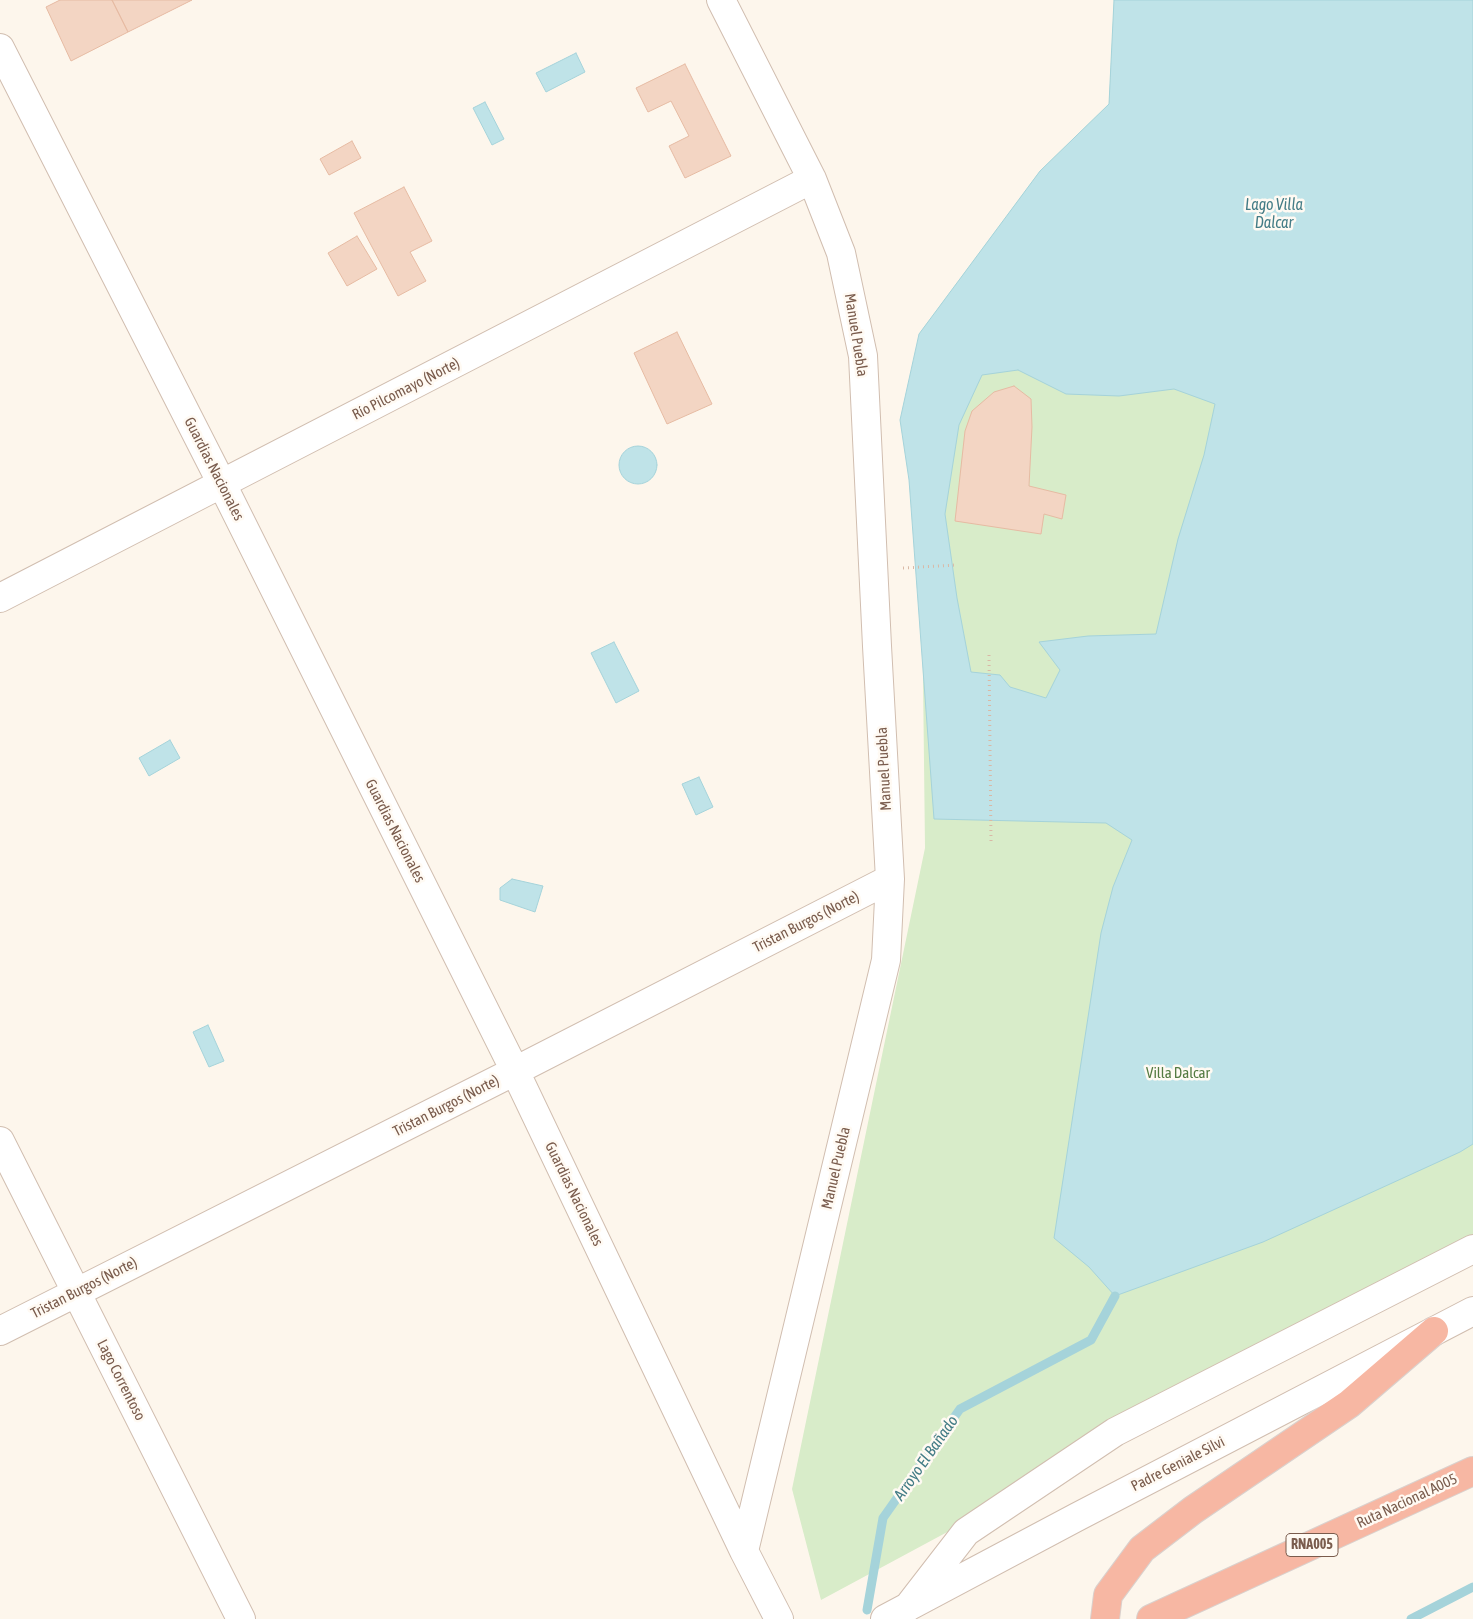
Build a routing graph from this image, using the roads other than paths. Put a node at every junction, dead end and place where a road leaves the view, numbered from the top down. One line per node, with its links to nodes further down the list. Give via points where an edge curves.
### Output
1 (720, 0): 3 (street, Manuel Puebla)
2 (0, 48): 4 (street, Guardias Nacionales)
3 (812, 179): 4 (street, Río Pilcomayo (Norte)); 6 (street, Manuel Puebla, via 841,253 863,356)
4 (222, 484): 5 (street, Río Pilcomayo (Norte)); 7 (street, Guardias Nacionales)
5 (0, 598)
6 (890, 879): 7 (street, Tristan Burgos (Norte)); 15 (street, Manuel Puebla, via 886,960)
7 (515, 1071): 10 (street, Tristan Burgos (Norte)); 15 (street, Guardias Nacionales)
8 (0, 1141): 10 (street, Lago Correntoso)
9 (1473, 1249): 16 (street, via 1115,1432 966,1532)
10 (77, 1292): 12 (street, Tristan Burgos (Norte)); 17 (street, Lago Correntoso)
11 (1473, 1311): 13 (street, Padre Geniale Silvi)
12 (0, 1331)
13 (1434, 1331): 16 (street, Padre Geniale Silvi); 19 (highway, via 1348,1404 1193,1510 1142,1549 1108,1595)
14 (1473, 1471): 20 (highway, Ruta Nacional A005 / RNA005)
15 (744, 1551): 18 (street, Guardias Nacionales)
16 (896, 1613)
17 (241, 1619)
18 (779, 1619)
19 (1105, 1619)
20 (1150, 1619)

